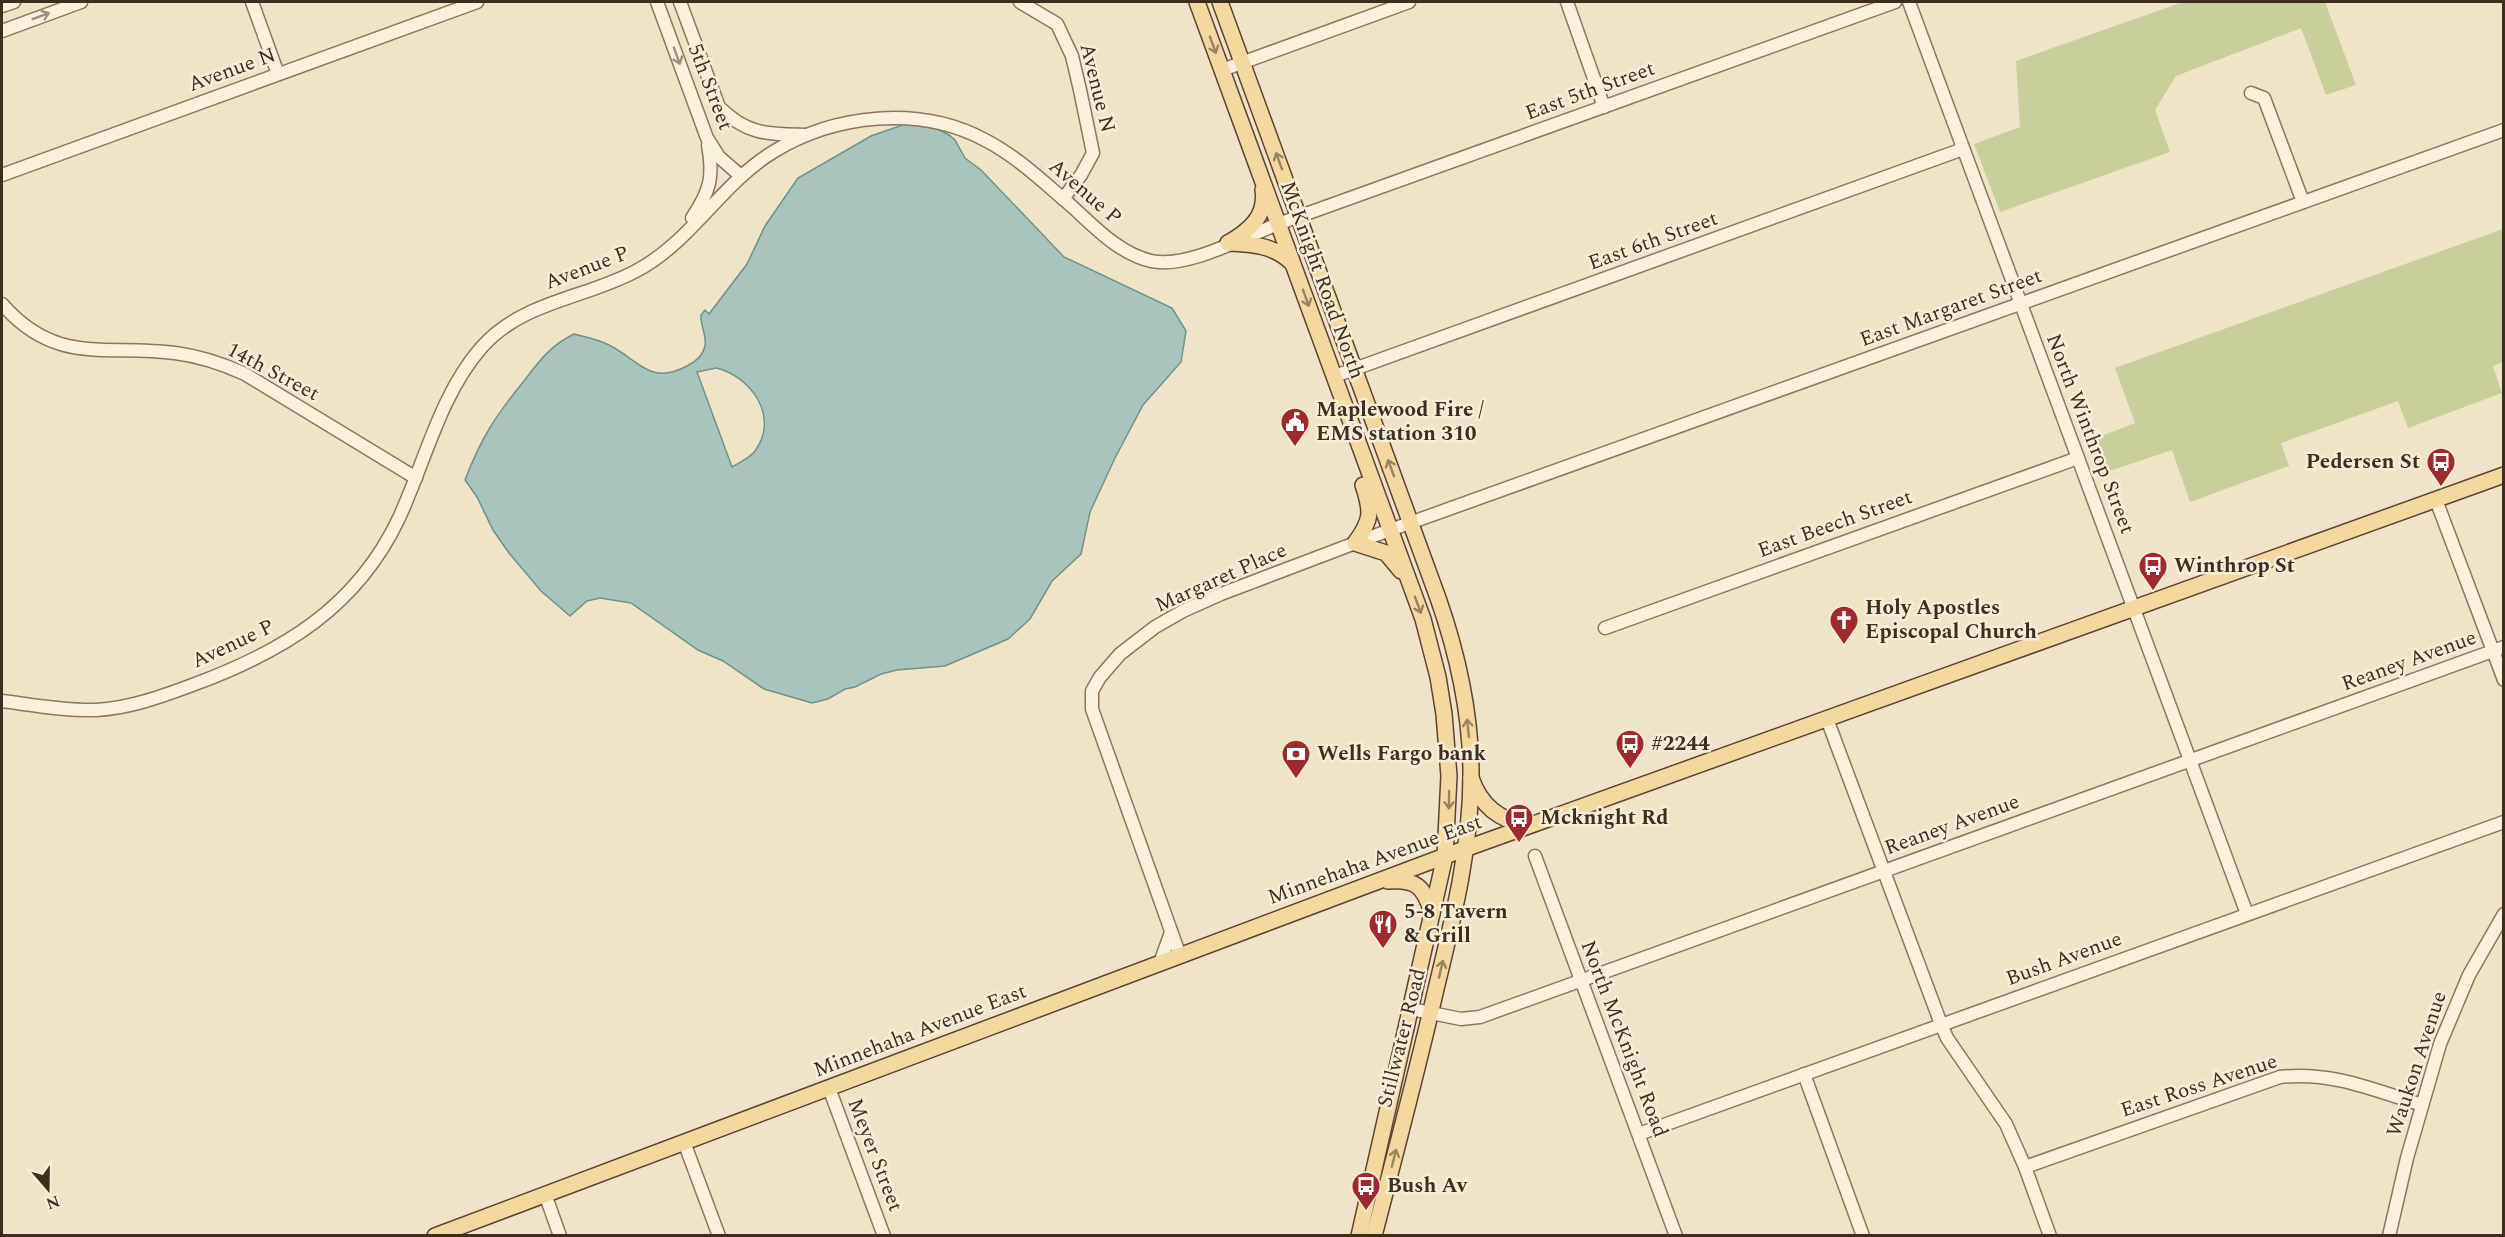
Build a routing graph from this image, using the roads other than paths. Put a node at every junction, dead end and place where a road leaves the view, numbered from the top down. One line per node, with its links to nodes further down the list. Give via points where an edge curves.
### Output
1 (14, 2): 14 (street)
2 (81, 2): 15 (street, one-way to 2)
3 (252, 2): 18 (street)
4 (477, 2): 18 (street, Avenue N)
5 (657, 2): 23 (street, 5th Street, one-way to 23)
6 (680, 2): 22 (street, 5th Street, via 719,107 750,130)
7 (1020, 2): 28 (street, Avenue N, via 1058,24 1072,56 1080,90 1093,153)
8 (1197, 2): 17 (main road, McKnight Road North, one-way to 17)
9 (1220, 2): 16 (main road, McKnight Road North)
10 (1408, 2): 16 (street)
11 (1567, 2): 20 (street)
12 (1895, 2): 20 (street, East 5th Street)
13 (1909, 2): 24 (street, North Winthrop Street)
14 (2, 6)
15 (2, 31)
16 (1242, 62): 17 (street); 30 (main road, McKnight Road North, one-way to 16)
17 (1222, 70): 27 (main road, McKnight Road North)
18 (278, 74): 25 (street, Avenue N)
19 (2251, 93): 29 (street, via 2264,98)
20 (1604, 107): 30 (street, East 5th Street)
21 (2504, 130): 29 (street, East Margaret Street)
22 (809, 135): 26 (street, Avenue P, via 773,152); 28 (street, Avenue P, via 885,117 925,119 984,139)
23 (707, 138): 26 (street, 5th Street, via 719,157); 32 (street, via 712,169 709,187)
24 (1964, 149): 35 (street, North Winthrop Street); 37 (street, East 6th Street)
25 (2, 175)
26 (741, 176): 32 (street, Avenue P)
27 (1261, 177): 31 (main road, McKnight Road North); 33 (main road, via 1264,201 1259,217 1246,232)
28 (1063, 199): 33 (street, Avenue P, via 1120,248 1153,261 1191,258)
29 (2303, 202): 35 (street, East Margaret Street)
30 (1299, 216): 31 (street, East 5th Street); 37 (main road, McKnight Road North)
31 (1278, 224): 33 (street, Avenue P); 34 (main road, McKnight Road North)
32 (678, 239): 42 (street, Avenue P, via 639,270 616,282 523,314 484,344 456,384)
33 (1228, 243): 34 (main road, via 1269,248)
34 (1294, 266): 38 (main road, McKnight Road North, one-way to 38)
35 (2021, 303): 40 (street, North Winthrop Street); 44 (street, East Margaret Street)
36 (2, 304): 42 (street, 14th Street, via 39,336 64,346 91,351 177,353 226,365)
37 (1355, 369): 38 (street, East 6th Street); 44 (main road, McKnight Road North, one-way to 37)
38 (1335, 376): 39 (main road, McKnight Road North)
39 (1359, 448): 45 (main road, McKnight Road North); 46 (main road, via 1359,474 1370,517)
40 (2078, 458): 48 (street, North Winthrop Street); 49 (street, East Beech Street)
41 (2504, 475): 43 (main road, Minnehaha Avenue East)
42 (416, 478): 53 (street, Avenue P, via 394,528 357,582 317,620 259,659 159,697 124,706 70,709)
43 (2436, 500): 48 (main road, Minnehaha Avenue East); 51 (street)
44 (1411, 523): 45 (street, East Margaret Street); 56 (main road, McKnight Road North, one-way to 44, via 1455,652)
45 (1389, 530): 46 (street, Margaret Place); 47 (main road, McKnight Road North)
46 (1355, 543): 47 (main road, via 1386,553); 67 (street, Margaret Place, via 1183,611 1120,654 1092,691 1096,724)
47 (1410, 583): 60 (main road, McKnight Road North, one-way to 60, via 1432,650 1444,714 1449,776)
48 (2135, 608): 54 (main road, Minnehaha Avenue East); 55 (street, North Winthrop Street)
49 (1605, 628)
50 (2504, 647): 51 (street, Reaney Avenue)
51 (2491, 652): 52 (street); 55 (street, Reaney Avenue)
52 (2504, 680)
53 (2, 701)
54 (1827, 719): 58 (main road, Minnehaha Avenue East); 62 (street)
55 (2190, 761): 62 (street, Reaney Avenue); 65 (street, North Winthrop Street)
56 (1471, 776): 58 (main road, via 1477,791 1496,814 1509,822); 59 (main road, McKnight Road North)
57 (2504, 822): 65 (street, Bush Avenue)
58 (1530, 826): 59 (main road, Minnehaha Avenue East)
59 (1466, 849): 60 (main road, Minnehaha Avenue East); 72 (main road, Stillwater Road, one-way to 59)
60 (1445, 856): 63 (main road, Minnehaha Avenue East); 64 (main road, Stillwater Road)
61 (1535, 856): 70 (street, North McKnight Road)
62 (1885, 870): 70 (street, Reaney Avenue); 73 (street)
63 (1376, 882): 64 (main road, via 1403,880 1418,884 1427,896); 68 (main road, Minnehaha Avenue East)
64 (1432, 914): 71 (main road, Stillwater Road)
65 (2247, 914): 73 (street, Bush Avenue)
66 (2504, 914): 76 (street, Waukon Avenue, via 2456,1003)
67 (1171, 932): 68 (street, Margaret Place); 69 (street)
68 (1180, 956): 69 (main road, Minnehaha Avenue East)
69 (1160, 963): 75 (main road, Minnehaha Avenue East)
70 (1582, 981): 72 (street, Reaney Avenue, via 1471,1019); 77 (street, North McKnight Road)
71 (1411, 1009): 72 (street, Reaney Avenue); 85 (main road, Stillwater Road)
72 (1431, 1013): 86 (main road, Stillwater Road, one-way to 72)
73 (1941, 1024): 74 (street, Bush Avenue); 79 (street, via 2006,1124)
74 (1804, 1074): 77 (street, Bush Avenue); 88 (street)
75 (829, 1088): 78 (main road, Minnehaha Avenue East); 84 (street, Meyer Street)
76 (2422, 1105): 79 (street, East Ross Avenue, via 2335,1078 2280,1077); 90 (street, Waukon Avenue)
77 (1639, 1134): 87 (street, North McKnight Road)
78 (684, 1142): 80 (main road, Minnehaha Avenue East); 83 (street)
79 (2025, 1167): 89 (street)
80 (545, 1194): 81 (main road, Minnehaha Avenue East); 82 (street)
81 (435, 1236)
82 (560, 1236)
83 (719, 1236)
84 (884, 1236)
85 (1359, 1236)
86 (1374, 1236)
87 (1676, 1236)
88 (1863, 1236)
89 (2050, 1236)
90 (2389, 1236)

